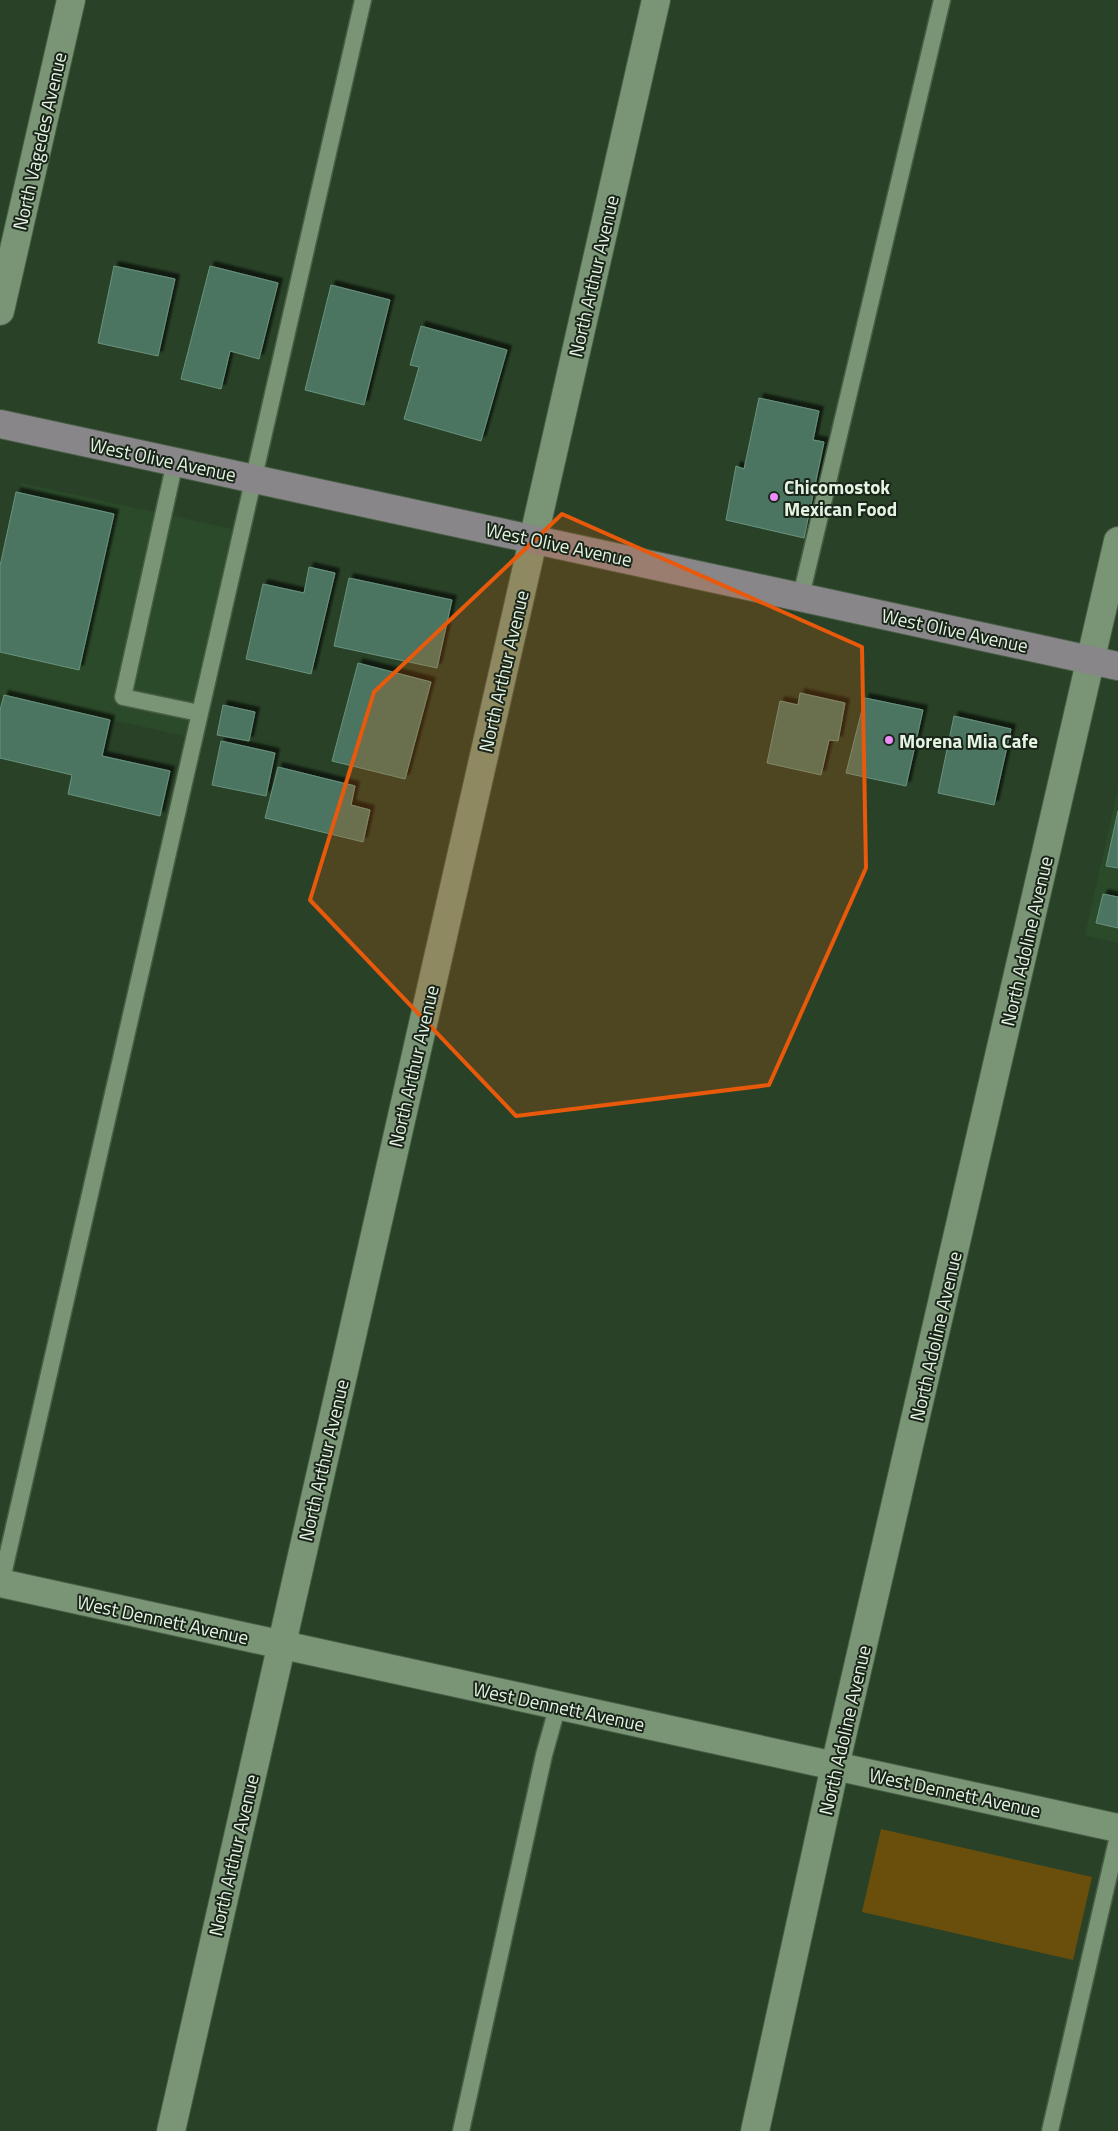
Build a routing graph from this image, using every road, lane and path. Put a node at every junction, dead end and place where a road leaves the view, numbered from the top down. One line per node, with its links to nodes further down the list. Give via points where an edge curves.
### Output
1 (71, 0): 5 (street, North Vagedes Avenue)
2 (363, 0): 8 (lane)
3 (656, 0): 9 (street, North Arthur Avenue)
4 (942, 0): 11 (lane)
5 (0, 311)
6 (0, 424): 7 (main road, West Olive Avenue)
7 (175, 462): 8 (main road, West Olive Avenue); 14 (lane, via 123,697)
8 (253, 478): 9 (main road, West Olive Avenue); 14 (lane)
9 (534, 538): 11 (main road, West Olive Avenue); 16 (street, North Arthur Avenue)
10 (1118, 542): 12 (street, North Adoline Avenue)
11 (801, 596): 12 (main road, West Olive Avenue)
12 (1091, 660): 13 (main road, West Olive Avenue); 18 (street, North Adoline Avenue)
13 (1118, 666)
14 (199, 713): 15 (lane)
15 (0, 1585): 16 (street, West Dennett Avenue)
16 (281, 1645): 17 (street, West Dennett Avenue); 21 (street, North Arthur Avenue)
17 (558, 1705): 18 (street, West Dennett Avenue); 22 (lane, via 544,1755)
18 (835, 1766): 19 (street, West Dennett Avenue); 23 (street, North Adoline Avenue)
19 (1118, 1828)
20 (1118, 1836): 24 (lane)
21 (171, 2131)
22 (461, 2131)
23 (754, 2131)
24 (1050, 2131)

